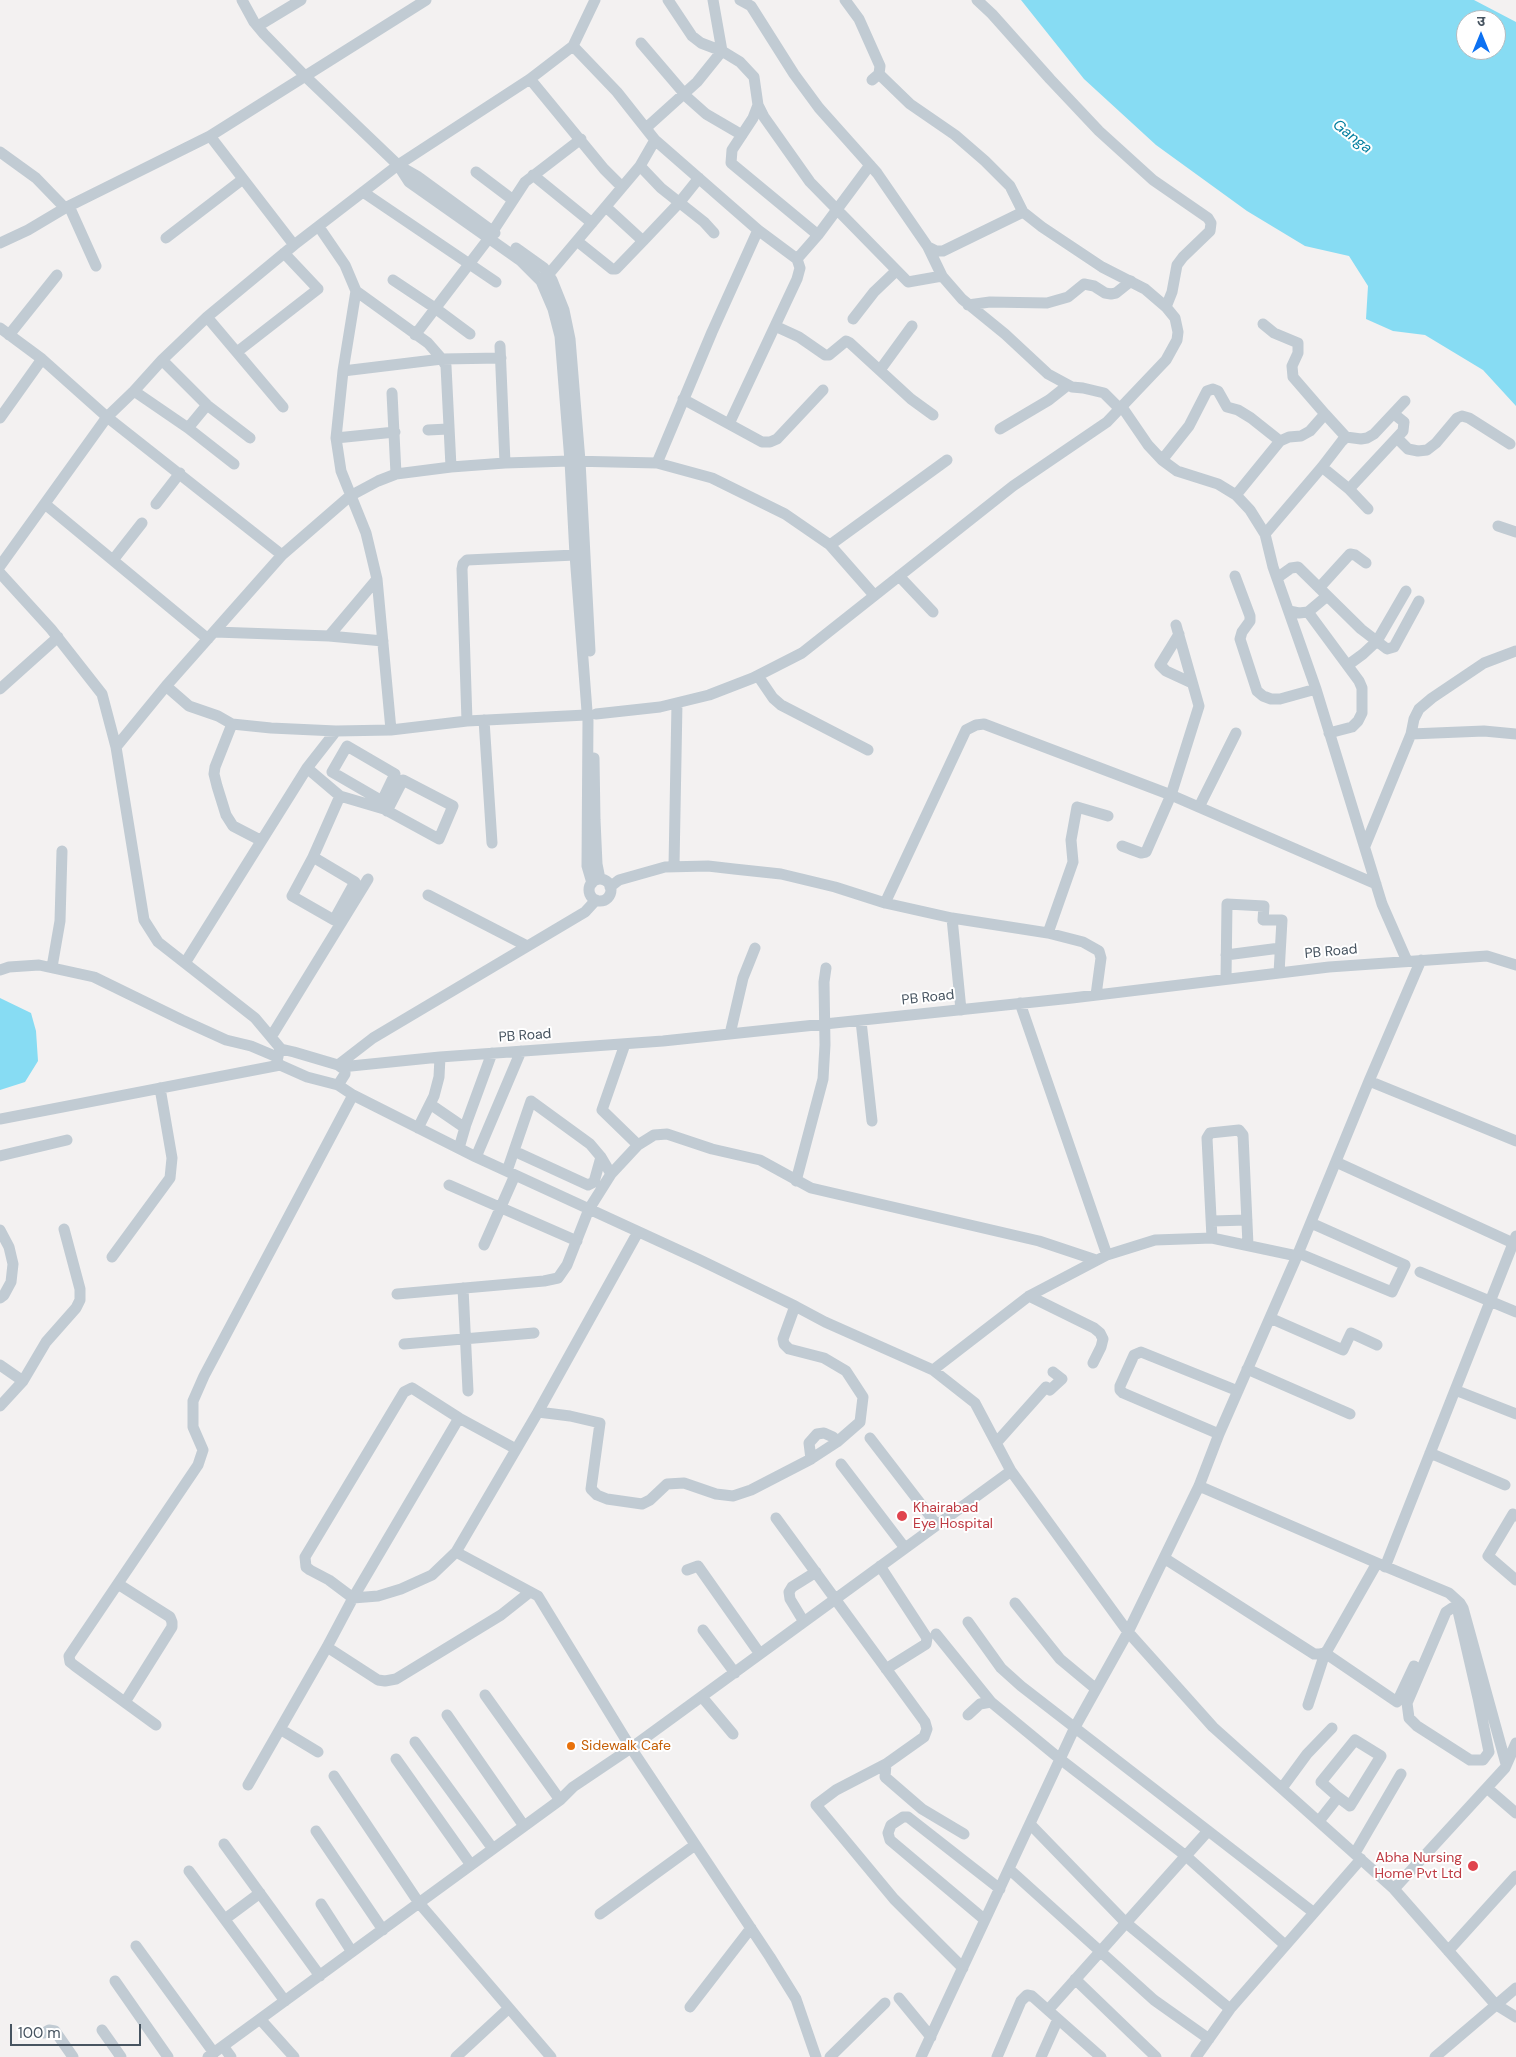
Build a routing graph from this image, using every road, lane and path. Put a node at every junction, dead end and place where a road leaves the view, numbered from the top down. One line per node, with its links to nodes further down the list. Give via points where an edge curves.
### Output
1 (242, 0): 11 (street)
2 (301, 0): 11 (street)
3 (426, 0): 15 (street)
4 (595, 0): 13 (street)
5 (683, 0): 10 (street)
6 (713, 0): 14 (street)
7 (740, 0): 26 (street, via 751,6 794,74)
8 (845, 0): 39 (street, via 859,19 880,66 881,70 875,77 986,161 1010,186)
9 (977, 0): 65 (street, via 1099,130 1153,180 1208,218 1210,231 1178,265)
10 (669, 3): 14 (street, via 692,36)
11 (258, 26): 15 (street)
12 (641, 44): 17 (street)
13 (574, 46): 16 (street); 19 (street)
14 (722, 51): 17 (street); 18 (street, via 740,62 754,78)
15 (306, 77): 21 (street); 25 (street)
16 (530, 79): 22 (street); 25 (street)
17 (685, 94): 19 (street); 20 (street, via 706,114)
18 (758, 105): 20 (street); 38 (street, via 810,182)
19 (646, 128): 23 (street)
20 (742, 135): 45 (street, via 732,150 730,163)
21 (210, 136): 31 (street); 37 (street)
22 (581, 139): 29 (street); 32 (street)
23 (655, 140): 27 (street); 30 (street)
24 (0, 152): 37 (street, via 36,178)
25 (398, 165): 33 (street); 44 (street, via 409,182)
26 (870, 165): 38 (street); 51 (street)
27 (640, 166): 32 (street); 35 (street)
28 (476, 172): 34 (street)
29 (533, 175): 34 (street); 40 (street)
30 (699, 178): 35 (street); 42 (street)
31 (243, 179): 46 (street); 50 (street)
32 (622, 187): 36 (street)
33 (363, 192): 41 (street); 54 (street)
34 (513, 200): 44 (street)
35 (679, 203): 43 (street); 48 (street)
36 (606, 206): 40 (street); 48 (street)
37 (67, 207): 49 (street); 55 (street)
38 (838, 209): 45 (street); 56 (street)
39 (1023, 212): 51 (street, via 943,252); 61 (street, via 1102,267)
40 (592, 223): 47 (street)
41 (319, 227): 50 (street); 63 (street, via 345,264)
42 (758, 230): 53 (street); 86 (street)
43 (714, 233)
44 (491, 235): 54 (street); 58 (street, via 544,268); 67 (street, via 541,280)
45 (818, 235): 53 (street)
46 (166, 238)
47 (577, 241): 48 (street, via 612,269 616,269); 58 (street)
48 (644, 241)
49 (0, 243)
50 (294, 245): 52 (street)
51 (928, 247): 59 (street)
52 (284, 253): 68 (street); 76 (street, via 318,288)
53 (797, 259): 71 (street, via 800,268 797,278)
54 (468, 263): 62 (street); 66 (street)
55 (96, 266)
56 (896, 271): 59 (street, via 908,282); 69 (street)
57 (57, 275): 73 (street)
58 (548, 275): 67 (street)
59 (942, 276): 64 (street)
60 (393, 280): 66 (street)
61 (1131, 281): 64 (street, via 1111,294 1088,284 1068,297 1047,303); 65 (street)
62 (496, 282)
63 (356, 292): 75 (street); 81 (street)
64 (968, 305): 82 (street, via 1048,374)
65 (1166, 307): 90 (street, via 1178,327 1175,345 1166,360)
66 (435, 308): 74 (street); 75 (street)
67 (559, 313): 110 (street)
68 (207, 317): 76 (street); 79 (street)
69 (853, 319)
70 (1263, 324): 91 (street, via 1298,343 1298,353 1292,366 1293,377)
71 (775, 326): 80 (street, via 799,337 825,355 846,341); 96 (street)
72 (912, 326): 80 (street)
73 (5, 331): 77 (street)
74 (470, 334)
75 (414, 335): 78 (street, via 436,350)
76 (237, 352): 89 (street)
77 (42, 359): 94 (street); 95 (street)
78 (442, 359): 81 (street); 98 (street, via 446,366); 111 (street, via 500,352)
79 (162, 360): 84 (street); 88 (street)
80 (880, 370): 93 (street)
81 (343, 371): 104 (street)
82 (1068, 385): 90 (street, via 1104,393); 99 (street)
83 (823, 390): 96 (street, via 777,439 770,442 762,442)
84 (134, 391): 95 (street); 97 (street)
85 (392, 393): 101 (street)
86 (683, 399): 96 (street); 112 (street)
87 (1405, 401): 92 (street)
88 (207, 405): 97 (street); 103 (street)
89 (283, 407)
90 (1121, 408): 109 (street); 135 (street, via 1107,422 1013,486)
91 (1325, 414): 102 (street); 106 (street, via 1310,431)
92 (1394, 414): 102 (street, via 1367,438); 105 (street, via 1404,426)
93 (932, 415)
94 (0, 418)
95 (108, 418): 116 (street); 121 (street)
96 (729, 424)
97 (188, 428): 113 (street)
98 (448, 429): 100 (street); 114 (street)
99 (1000, 429)
100 (428, 430)
101 (395, 432): 104 (street); 117 (street)
102 (1346, 437): 115 (street)
103 (250, 438)
104 (336, 438): 120 (street, via 341,471)
105 (1397, 438): 107 (street, via 1408,449 1427,450 1462,416); 118 (street)
106 (1280, 441): 109 (street, via 1251,418 1227,407 1213,388 1207,391 1189,426); 119 (street)
107 (1510, 444)
108 (947, 460): 128 (street)
109 (1162, 460): 119 (street, via 1178,471 1218,484)
110 (575, 461): 111 (street); 112 (street); 130 (street); 159 (street)
111 (505, 463): 114 (street)
112 (658, 463): 128 (street, via 712,478 785,514)
113 (234, 464)
114 (452, 467): 117 (street)
115 (1322, 467): 118 (street); 127 (street)
116 (180, 473): 122 (street); 129 (street)
117 (396, 474): 120 (street)
118 (1349, 489): 123 (street)
119 (1236, 495): 127 (street)
120 (350, 496): 129 (street); 137 (street, via 366,533)
121 (45, 504): 131 (street); 133 (street)
122 (156, 504)
123 (1368, 510)
124 (142, 523): 131 (street)
125 (1498, 526): 126 (street)
126 (1516, 532)
127 (1265, 534): 138 (street)
128 (830, 545): 141 (street)
129 (282, 555): 146 (street)
130 (575, 555): 159 (street); 161 (street, via 467,560 463,564)
131 (113, 560): 146 (street)
132 (1366, 562): 140 (street, via 1350,554)
133 (0, 566)
134 (0, 573): 148 (street)
135 (899, 576): 141 (street); 144 (street)
136 (1235, 576): 157 (street, via 1250,616 1240,639 1257,691 1271,700)
137 (377, 578): 147 (street); 149 (street)
138 (1277, 578): 140 (street, via 1298,567); 143 (street)
139 (1406, 591): 150 (street)
140 (1323, 592): 145 (street); 150 (street)
141 (874, 595): 153 (street, via 802,653)
142 (1419, 601): 150 (street, via 1394,647 1387,649)
143 (1289, 611): 145 (street); 157 (street)
144 (933, 612)
145 (1308, 612): 152 (street)
146 (211, 636): 147 (street); 155 (street)
147 (329, 636): 149 (street)
148 (58, 637): 156 (street); 169 (street, via 102,694)
149 (383, 641): 163 (street)
150 (1377, 641): 152 (street)
151 (1516, 651): 167 (street, via 1484,663 1432,698 1419,709)
152 (1348, 665): 166 (street, via 1362,688 1362,713 1352,727)
153 (758, 676): 158 (street, via 709,695); 170 (street, via 781,705)
154 (1192, 683): 154 (street, via 1177,629 1160,665); 173 (street, via 1198,712)
155 (166, 686): 162 (street, via 189,706); 169 (street)
156 (0, 689)
157 (1316, 689): 166 (street)
158 (677, 703): 159 (street); 184 (street)
159 (591, 714): 160 (street); 186 (street, via 587,866)
160 (484, 720): 161 (street); 179 (street)
161 (467, 721): 163 (street)
162 (232, 724): 164 (street); 178 (street, via 214,774 226,815 233,826)
163 (391, 730): 164 (street)
164 (336, 731): 171 (street)
165 (1236, 733): 175 (street)
166 (1329, 734): 181 (street)
167 (1411, 734): 168 (street, via 1484,731); 181 (street)
168 (1516, 734)
169 (116, 746): 200 (street, via 144,920 158,942)
170 (868, 750)
171 (310, 763): 172 (street); 174 (street); 178 (street)
172 (332, 772): 172 (street, via 382,802 396,774 347,746)
173 (1171, 795): 175 (street); 180 (street, via 1146,852); 191 (street, via 984,724 976,725 966,730)
174 (340, 796): 176 (street); 183 (street)
175 (1199, 808): 187 (street)
176 (387, 811): 176 (street, via 439,839 453,806 403,780)
177 (1108, 816): 193 (street, via 1077,807 1071,840 1073,862)
178 (260, 840): 200 (street)
179 (492, 843)
180 (1122, 846)
181 (1365, 846): 187 (street)
182 (62, 851): 202 (street, via 60,921)
183 (314, 857): 183 (street, via 355,882 334,920 292,896)
184 (674, 866): 188 (street, via 619,880); 191 (street, via 708,866 781,874)
185 (368, 879): 213 (street)
186 (596, 881): 188 (street, via 606,882); 190 (street, via 589,892)
187 (1376, 884): 199 (street)
188 (610, 887): 190 (street, via 608,896)
189 (428, 895): 194 (street)
190 (596, 900): 194 (street, via 585,912)
191 (885, 903): 192 (street)
192 (952, 918): 193 (street); 209 (street)
193 (1048, 933): 207 (street, via 1083,942 1099,951)
194 (527, 946): 219 (street, via 373,1038)
195 (755, 948): 212 (street, via 743,978)
196 (1280, 948): 197 (street); 197 (street, via 1282,920 1263,920 1264,906 1228,904); 205 (street)
197 (1226, 954): 206 (street)
198 (1421, 960): 199 (street, PB Road); 201 (street, PB Road, via 1486,956); 220 (street)
199 (1407, 961): 205 (street, PB Road)
200 (185, 963): 213 (street, via 255,1018)
201 (1516, 965)
202 (52, 967): 204 (street, via 39,965); 217 (street, via 94,976 226,1040)
203 (826, 968): 211 (street)
204 (0, 970)
205 (1279, 973): 206 (street, PB Road)
206 (1226, 979): 207 (street, PB Road)
207 (1096, 995): 208 (street, PB Road)
208 (1020, 1003): 209 (street, PB Road); 257 (street)
209 (961, 1010): 210 (street, PB Road)
210 (861, 1020): 211 (street, PB Road); 226 (street)
211 (824, 1024): 212 (street, PB Road); 240 (street, via 822,1079)
212 (730, 1034): 214 (street, PB Road)
213 (271, 1037): 217 (street)
214 (625, 1044): 215 (street, PB Road); 231 (street, via 602,1110)
215 (521, 1051): 216 (street, PB Road); 235 (street)
216 (492, 1053): 218 (street, PB Road); 228 (street)
217 (279, 1057): 219 (street, via 307,1055); 221 (street, via 307,1077); 222 (street)
218 (440, 1057): 219 (street, PB Road); 224 (street, via 439,1077)
219 (340, 1066): 221 (street, via 345,1074)
220 (1369, 1081): 230 (street); 237 (street)
221 (338, 1085): 223 (street)
222 (160, 1088): 225 (street); 256 (street, via 172,1158 170,1178)
223 (353, 1095): 227 (street); 307 (street, via 193,1401 193,1427 203,1450 198,1465)
224 (430, 1104): 227 (street); 228 (street)
225 (0, 1119)
226 (872, 1121)
227 (418, 1128): 232 (street)
228 (464, 1128): 232 (street)
229 (67, 1140): 234 (street)
230 (1516, 1141)
231 (638, 1145): 239 (street); 240 (street, via 654,1135 667,1134 760,1160)
232 (459, 1148): 235 (street)
233 (514, 1151): 236 (street, via 588,1184 594,1182); 236 (street, via 531,1101 590,1144); 238 (street)
234 (0, 1156)
235 (476, 1157): 238 (street)
236 (601, 1157): 239 (street)
237 (1336, 1162): 246 (street); 251 (street)
238 (511, 1173): 242 (street); 243 (street)
239 (611, 1174): 243 (street)
240 (796, 1181): 257 (street, via 811,1188)
241 (449, 1185): 242 (street)
242 (500, 1208): 252 (street); 253 (street)
243 (589, 1209): 249 (street); 252 (street)
244 (1247, 1220): 245 (street); 245 (street, via 1243,1135 1239,1130 1209,1134); 254 (street)
245 (1212, 1221): 250 (street)
246 (1311, 1223): 255 (street); 255 (street, via 1404,1265 1392,1292)
247 (64, 1229): 276 (street, via 80,1300 46,1342)
248 (0, 1230): 262 (street, via 13,1264 11,1282)
249 (638, 1232): 264 (street); 281 (street)
250 (1212, 1238): 254 (street); 257 (street, via 1155,1240)
251 (1515, 1239): 263 (street)
252 (577, 1242): 259 (street, via 568,1265 558,1278)
253 (484, 1245)
254 (1248, 1245): 255 (street)
255 (1298, 1255): 266 (street)
256 (112, 1257)
257 (1102, 1257): 261 (street)
258 (1420, 1272): 263 (street)
259 (462, 1288): 260 (street); 268 (street)
260 (397, 1294)
261 (1029, 1296): 271 (street, via 1100,1334 1102,1348); 274 (street)
262 (0, 1298)
263 (1490, 1301): 265 (street); 277 (street)
264 (795, 1306): 274 (street); 287 (street, via 784,1344 789,1349 824,1358 846,1371 863,1397 860,1422)
265 (1516, 1312)
266 (1270, 1318): 270 (street, via 1343,1350 1351,1334); 273 (street)
267 (534, 1333): 268 (street)
268 (465, 1339): 269 (street); 278 (street)
269 (404, 1344)
270 (1377, 1345)
271 (1093, 1364)
272 (0, 1365): 276 (street)
273 (1248, 1369): 279 (street); 282 (street)
274 (933, 1370): 288 (street, via 975,1403)
275 (1053, 1372): 288 (street, via 1062,1379 1050,1390 1046,1387)
276 (23, 1381): 280 (street)
277 (1455, 1390): 283 (street); 290 (street)
278 (468, 1391)
279 (1238, 1391): 285 (street); 285 (street, via 1141,1352 1134,1356 1120,1386 1123,1393)
280 (0, 1406)
281 (538, 1412): 289 (street); 291 (street, via 600,1423 591,1489 597,1495 630,1503 642,1504 650,1500 667,1484 684,1483 733,1496)
282 (1350, 1414)
283 (1516, 1414)
284 (459, 1418): 289 (street); 310 (street); 310 (street, via 412,1388 404,1392 305,1557 306,1567)
285 (1219, 1434): 295 (street)
286 (870, 1438): 298 (street)
287 (837, 1442): 291 (street); 291 (street, via 824,1433 817,1434 808,1443)
288 (996, 1443): 293 (street)
289 (516, 1449): 300 (street)
290 (1430, 1453): 294 (street); 302 (street)
291 (811, 1458)
292 (841, 1464): 299 (street)
293 (1011, 1471): 298 (street); 316 (street)
294 (1505, 1485)
295 (1199, 1486): 301 (street); 302 (street)
296 (1516, 1516): 306 (street, via 1513,1514 1488,1556)
297 (776, 1518): 305 (street)
298 (937, 1525): 299 (street)
299 (905, 1548): 303 (street)
300 (456, 1552): 308 (street); 310 (street, via 432,1575 401,1589 378,1596)
301 (1164, 1558): 316 (street); 319 (street, via 1314,1654)
302 (1381, 1565): 309 (street); 319 (street)
303 (880, 1566): 311 (street); 321 (street, via 927,1638 926,1644)
304 (687, 1570): 320 (street, via 698,1566)
305 (816, 1572): 311 (street); 313 (street, via 789,1592)
306 (1516, 1580)
307 (118, 1584): 327 (street, via 170,1617 172,1622 172,1627); 327 (street, via 69,1656 70,1662)
308 (530, 1592): 318 (street, via 501,1615 396,1679 378,1680); 339 (street, via 538,1596)
309 (1449, 1592): 319 (street, via 1397,1702); 323 (street, via 1463,1608)
310 (353, 1598): 318 (street)
311 (836, 1599): 313 (street); 321 (street)
312 (1015, 1603): 324 (street, via 1060,1659)
313 (804, 1622): 320 (street)
314 (968, 1622): 333 (street, via 1001,1668)
315 (703, 1630): 322 (street)
316 (1128, 1632): 324 (street); 348 (street, via 1213,1727)
317 (936, 1634): 328 (street)
318 (327, 1647): 335 (street)
319 (1325, 1653): 329 (street)
320 (760, 1654): 322 (street)
321 (886, 1669): 343 (street, via 927,1729 924,1737)
322 (735, 1673): 326 (street)
323 (1478, 1679): 323 (street, via 1488,1752 1482,1760 1470,1760 1417,1726 1409,1718 1407,1709 1446,1612 1452,1608 1458,1611); 344 (street)
324 (1096, 1689): 333 (street)
325 (486, 1695): 351 (street)
326 (702, 1697): 336 (street); 339 (street)
327 (125, 1702): 332 (street)
328 (991, 1702): 331 (street, via 980,1704); 342 (street)
329 (1308, 1705)
330 (447, 1715): 355 (street)
331 (968, 1716)
332 (156, 1725)
333 (1075, 1727): 342 (street); 357 (street)
334 (1332, 1728): 348 (street, via 1307,1754)
335 (280, 1729): 340 (street); 347 (street)
336 (733, 1734)
337 (415, 1742): 361 (street)
338 (1516, 1743): 344 (street)
339 (631, 1748): 351 (street); 360 (street)
340 (318, 1752)
341 (396, 1759): 364 (street)
342 (1060, 1759): 354 (street); 362 (street)
343 (886, 1764): 358 (street, via 885,1777 904,1795); 385 (street, via 836,1790 816,1806 894,1899)
344 (1506, 1764): 349 (street)
345 (1401, 1774): 363 (street)
346 (334, 1776): 371 (street)
347 (248, 1785)
348 (1282, 1788): 353 (street)
349 (1487, 1788): 352 (street); 369 (street)
350 (1338, 1797): 350 (street, via 1350,1806 1381,1756 1355,1740 1321,1782); 353 (street)
351 (560, 1800): 355 (street)
352 (1516, 1813)
353 (1319, 1821): 363 (street)
354 (1030, 1824): 365 (street); 377 (street)
355 (524, 1826): 361 (street)
356 (316, 1831): 379 (street)
357 (1208, 1831): 362 (street); 373 (street)
358 (964, 1834)
359 (224, 1844): 370 (street)
360 (695, 1845): 374 (street); 378 (street)
361 (493, 1849): 364 (street)
362 (1186, 1856): 377 (street); 380 (street)
363 (1358, 1856): 369 (street); 373 (street)
364 (472, 1865): 371 (street)
365 (1009, 1869): 368 (street); 382 (street)
366 (189, 1871): 375 (street)
367 (1516, 1876): 383 (street)
368 (1000, 1889): 376 (street); 376 (street, via 908,1817 902,1817 891,1825 890,1840)
369 (1394, 1889): 383 (street)
370 (260, 1893): 375 (street); 386 (street)
371 (419, 1903): 379 (street); 395 (street)
372 (321, 1904): 384 (street)
373 (1313, 1912): 380 (street)
374 (600, 1914)
375 (224, 1919): 391 (street)
376 (985, 1920): 385 (street)
377 (1125, 1922): 382 (street); 396 (street)
378 (751, 1928): 394 (street); 414 (street, via 796,1999)
379 (382, 1930): 384 (street)
380 (1285, 1945): 396 (street)
381 (136, 1946): 405 (street)
382 (1100, 1951): 387 (street); 404 (street, via 1154,2000)
383 (1448, 1951): 393 (street)
384 (352, 1952): 386 (street)
385 (963, 1968): 403 (street)
386 (320, 1976): 391 (street)
387 (1075, 1979): 397 (street); 419 (street)
388 (115, 1981): 409 (street)
389 (1516, 1988): 393 (street)
390 (899, 1998): 403 (street)
391 (285, 2001): 399 (street)
392 (885, 2003): 415 (street)
393 (1495, 2004): 398 (street); 421 (street)
394 (690, 2007)
395 (509, 2008): 412 (street); 413 (street)
396 (1230, 2009): 404 (street)
397 (1048, 2010): 400 (street); 417 (street, via 1032,1996 1024,1996)
398 (1516, 2017)
399 (260, 2019): 405 (street); 411 (street)
400 (1058, 2019): 406 (street); 418 (street)
401 (102, 2030): 408 (street)
402 (44, 2033): 407 (street, via 55,2031)
403 (931, 2037): 416 (street)
404 (1209, 2039): 420 (street)
405 (215, 2052): 410 (street)
406 (1099, 2056)
407 (73, 2057)
408 (121, 2057)
409 (168, 2057)
410 (231, 2057)
411 (294, 2057)
412 (456, 2057)
413 (552, 2057)
414 (816, 2057)
415 (830, 2057)
416 (921, 2057)
417 (997, 2057)
418 (1041, 2057)
419 (1156, 2057)
420 (1196, 2057)
421 (1435, 2057)

